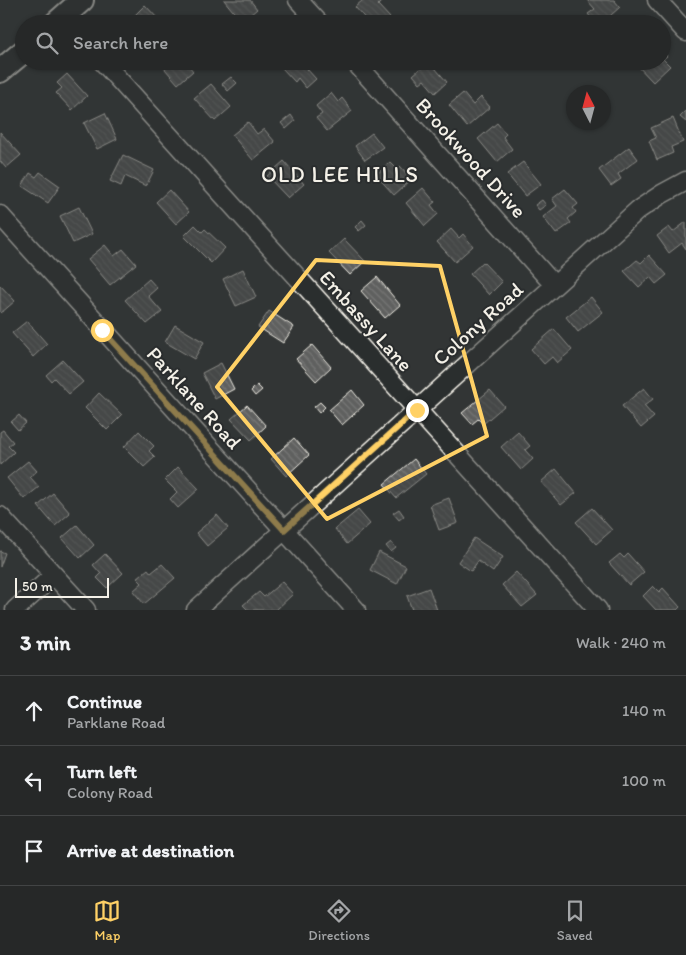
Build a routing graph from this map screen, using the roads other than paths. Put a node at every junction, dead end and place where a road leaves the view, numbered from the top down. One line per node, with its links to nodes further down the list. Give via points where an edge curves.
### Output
1 (82, 0): 4 (main road)
2 (298, 0): 5 (street)
3 (657, 0): 6 (street)
4 (68, 15)
5 (312, 15)
6 (671, 15)
7 (671, 15): 8 (street)
8 (686, 32)
9 (15, 58): 12 (main road)
10 (110, 70): 16 (street, Embassy Lane)
11 (362, 70): 15 (street, Brookwood Drive)
12 (0, 71)
13 (686, 180): 15 (street, Colony Road, via 638,210)
14 (0, 216): 18 (street, Parklane Road)
15 (554, 285): 16 (street, Colony Road)
16 (417, 410): 18 (street, Colony Road); 24 (street, Embassy Lane)
17 (0, 516): 19 (street)
18 (284, 530): 22 (street, Colony Road); 23 (street, Parklane Road)
19 (54, 575): 20 (street); 21 (street)
20 (15, 610)
21 (86, 610)
22 (196, 610)
23 (356, 610)
24 (598, 610)

